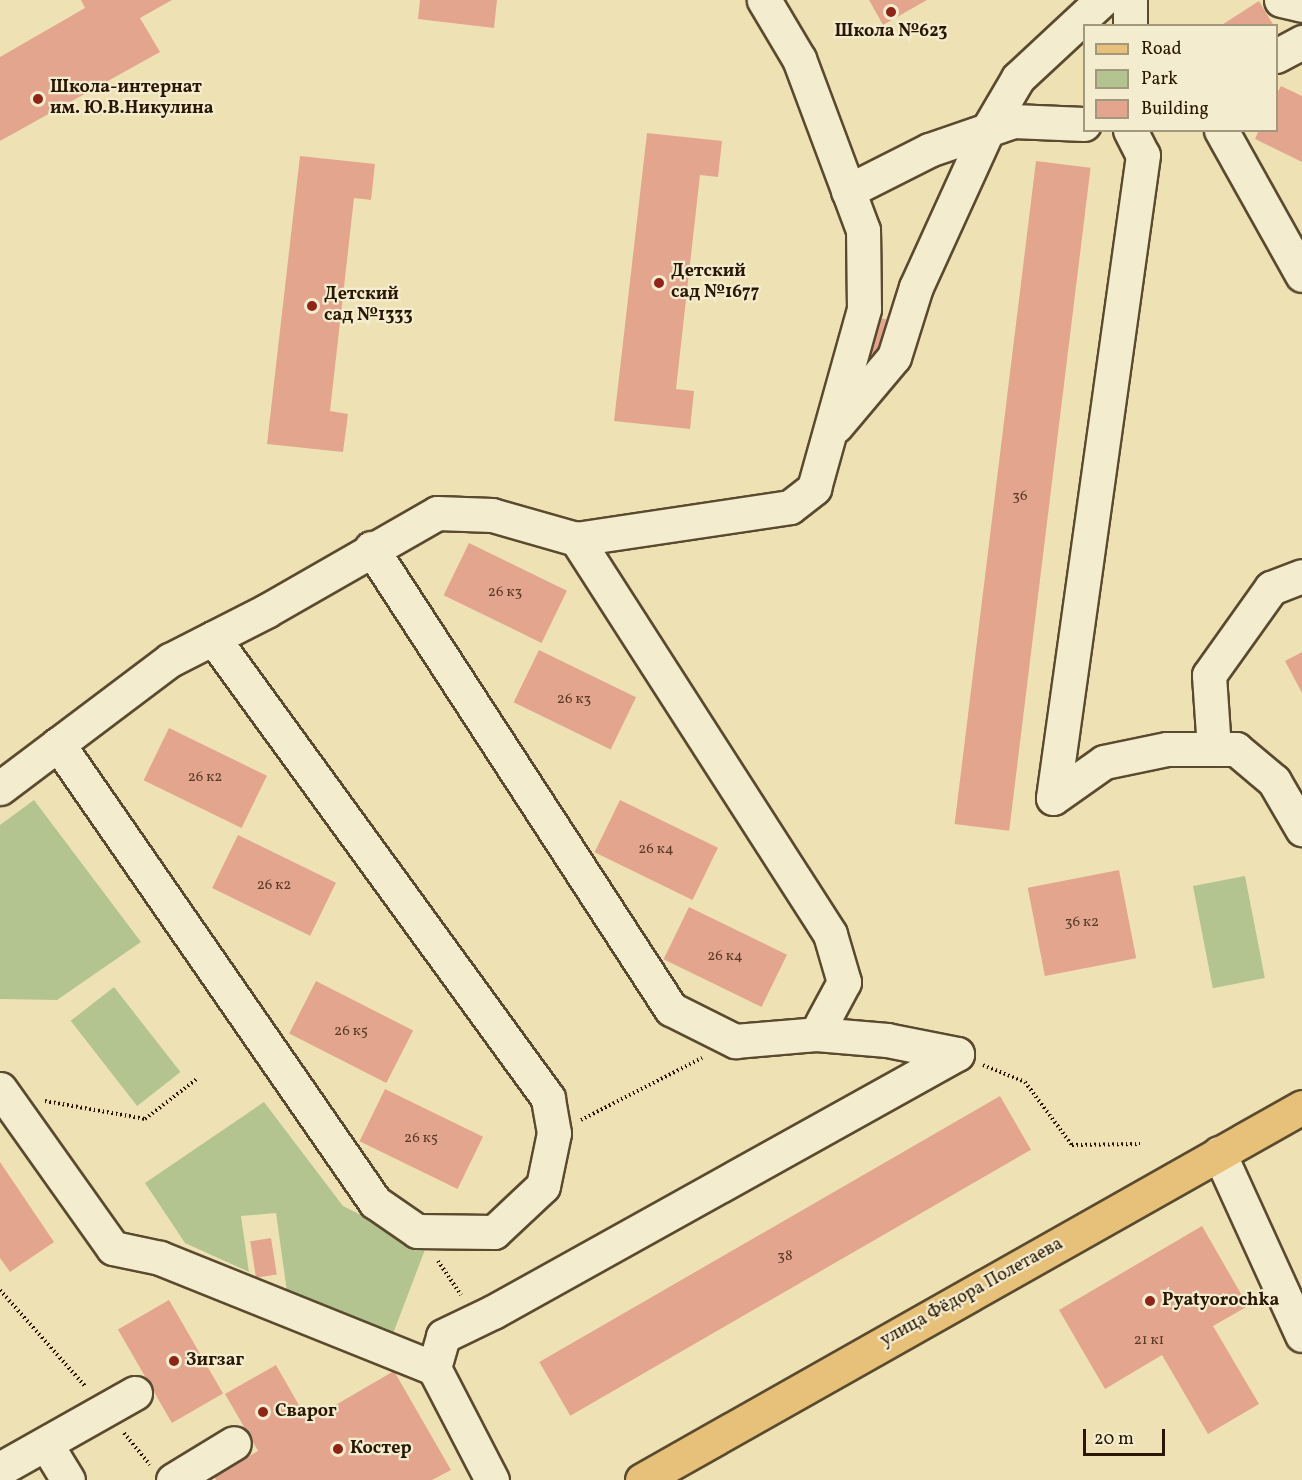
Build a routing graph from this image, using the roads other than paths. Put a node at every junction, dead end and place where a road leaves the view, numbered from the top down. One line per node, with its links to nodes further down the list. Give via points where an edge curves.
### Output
1 (764, 0): 13 (lane, via 799,59)
2 (1102, 0): 10 (lane, via 1018,78)
3 (1130, 0): 6 (lane)
4 (1281, 0): 5 (lane)
5 (1302, 5)
6 (1130, 24)
7 (1302, 42): 8 (lane)
8 (1278, 55)
9 (1083, 124): 10 (lane, via 1013,121)
10 (988, 129): 13 (lane, via 929,150); 15 (lane, via 916,287 894,357)
11 (1131, 132): 21 (lane, via 1143,155 1053,798 1104,762 1167,749)
12 (1222, 132): 14 (lane)
13 (848, 191): 15 (lane, via 863,230 864,309)
14 (1302, 275)
15 (829, 435): 16 (lane, via 814,489 790,507)
16 (576, 539): 17 (lane, via 492,515 437,513); 24 (lane, via 830,934 844,982)
17 (371, 548): 19 (lane); 24 (lane, via 671,1009 735,1041)
18 (1302, 576): 21 (lane, via 1271,588 1209,675)
19 (213, 638): 20 (lane, via 170,660); 20 (lane, via 548,1098 554,1133 543,1186 494,1232 417,1231 375,1202)
20 (58, 744): 22 (lane)
21 (1214, 749): 23 (lane, via 1236,749 1274,782)
22 (0, 788)
23 (1302, 829)
24 (816, 1034): 29 (lane, via 887,1040 957,1054 443,1336)
25 (2, 1092): 29 (lane, via 113,1248 160,1258)
26 (1302, 1107): 27 (main road, улица Фёдора Полетаева)
27 (1219, 1153): 28 (lane); 37 (main road, улица Фёдора Полетаева)
28 (1302, 1335)
29 (434, 1368): 36 (lane)
30 (135, 1393): 32 (lane)
31 (234, 1443): 34 (lane)
32 (46, 1444): 33 (lane); 35 (lane)
33 (0, 1469)
34 (164, 1476)
35 (68, 1480)
36 (492, 1480)
37 (642, 1480)

